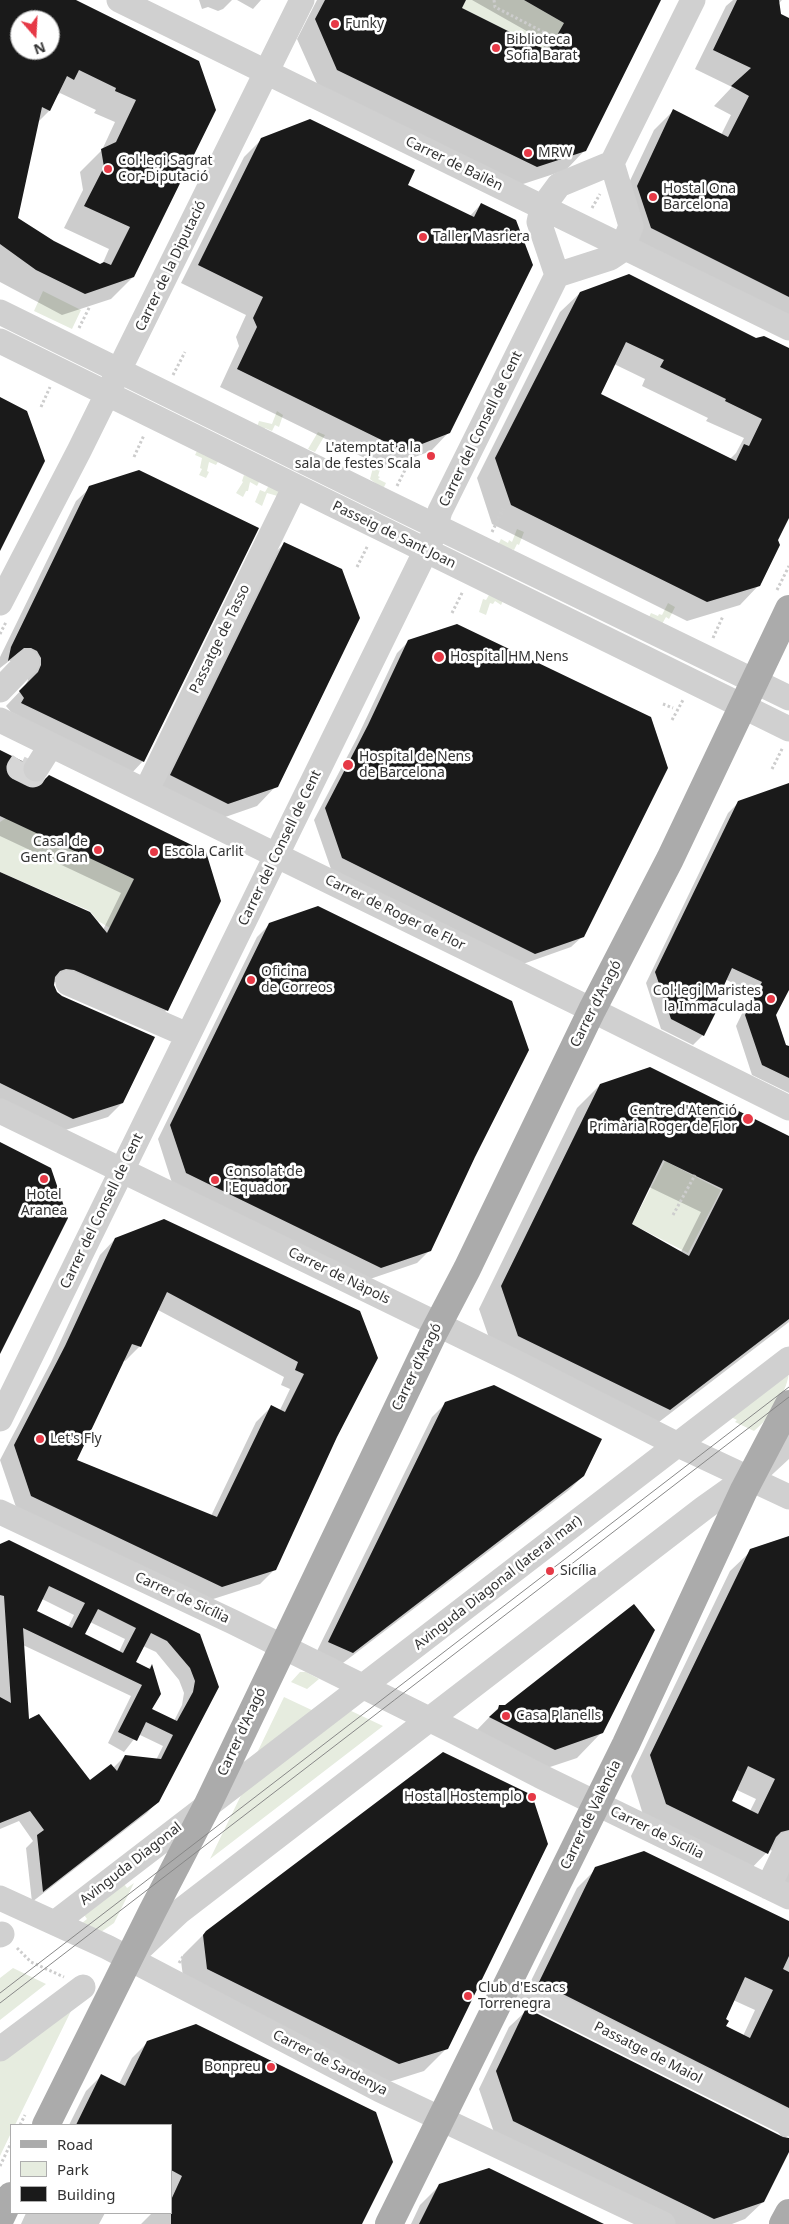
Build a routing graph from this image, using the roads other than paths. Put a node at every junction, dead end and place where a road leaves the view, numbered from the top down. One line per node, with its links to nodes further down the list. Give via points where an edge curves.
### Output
1 (119, 0): 4 (street, Carrer de Bailèn)
2 (302, 0): 4 (street, Carrer de la Diputació)
3 (693, 0): 5 (street)
4 (267, 73): 6 (street, Carrer de Bailèn); 12 (street, Carrer de la Diputació)
5 (612, 163): 6 (street, via 559,185); 7 (street, via 631,226)
6 (542, 208): 7 (street, Carrer de Bailèn); 8 (street, via 539,222)
7 (623, 246): 8 (street, via 610,258); 10 (street, Carrer de Bailèn)
8 (558, 275): 15 (street, Carrer del Consell de Cent, via 440,510)
9 (0, 312): 12 (street, Passeig de Sant Joan)
10 (789, 328)
11 (0, 341): 13 (street, Passeig de Sant Joan)
12 (119, 370): 13 (street, Carrer de la Diputació); 15 (street, Passeig de Sant Joan)
13 (107, 394): 14 (street, Passeig de Sant Joan); 17 (street)
14 (295, 486): 16 (street, Passeig de Sant Joan); 28 (street, Passatge de Tasso)
15 (437, 526): 16 (street, Carrer del Consell de Cent); 20 (street, Passeig de Sant Joan)
16 (426, 552): 23 (street, Passeig de Sant Joan); 29 (street, Carrer del Consell de Cent)
17 (0, 603)
18 (789, 609): 20 (main road, Carrer d'Aragó)
19 (0, 666): 21 (street, via 27,662)
20 (754, 681): 22 (street, Passeig de Sant Joan); 23 (main road, Carrer d'Aragó)
21 (0, 690)
22 (789, 698)
23 (742, 707): 25 (street, Passeig de Sant Joan); 31 (main road, Carrer d'Aragó, via 670,859)
24 (0, 720): 26 (street, Carrer de Roger de Flor)
25 (786, 737)
26 (44, 741): 27 (street); 28 (street, Carrer de Roger de Flor)
27 (30, 765)
28 (146, 792): 29 (street, Carrer de Roger de Flor)
29 (277, 856): 31 (street, Carrer de Roger de Flor); 35 (street, Carrer del Consell de Cent)
30 (68, 983): 32 (street)
31 (592, 1010): 33 (street, Carrer de Roger de Flor); 36 (main road, Carrer d'Aragó)
32 (176, 1030)
33 (789, 1108)
34 (0, 1111): 35 (street, Carrer de Nàpols)
35 (122, 1171): 36 (street, Carrer de Nàpols); 39 (street, Carrer del Consell de Cent)
36 (438, 1324): 41 (street, Carrer de Nàpols); 45 (main road, Carrer d'Aragó)
37 (789, 1360): 41 (street, Avinguda Diagonal (lateral mar))
38 (789, 1404): 42 (main road, Carrer de València)
39 (0, 1419)
40 (789, 1442): 42 (street)
41 (678, 1444): 42 (street, Carrer de Nàpols); 46 (street, Avinguda Diagonal (lateral mar))
42 (750, 1478): 43 (street); 47 (street, via 704,1508); 48 (main road, Carrer de València)
43 (789, 1497)
44 (0, 1512): 45 (street, Carrer de Sicília)
45 (283, 1646): 46 (street, Carrer de Sicília); 49 (main road, Carrer d'Aragó)
46 (363, 1687): 47 (street, Carrer de Sicília); 49 (street, Avinguda Diagonal (lateral mar))
47 (438, 1723): 48 (street, Carrer de Sicília); 54 (street, via 179,1912)
48 (597, 1803): 51 (street, Carrer de Sicília); 55 (main road, Carrer de València)
49 (207, 1806): 53 (street, Avinguda Diagonal); 54 (main road, Carrer d'Aragó)
50 (789, 1844): 51 (street)
51 (779, 1892)
52 (0, 1898): 53 (street, Carrer de Sardenya)
53 (56, 1922): 54 (street, Carrer de Sardenya)
54 (129, 1958): 58 (street, Carrer de Sardenya); 59 (main road, Carrer d'Aragó)
55 (507, 1986): 58 (main road, Carrer de València); 60 (street, Passatge de Maiol, via 528,1993)
56 (83, 1987): 57 (street)
57 (0, 2049)
58 (440, 2119): 64 (main road, Carrer de València); 65 (street, Carrer de Sardenya)
59 (46, 2124)
60 (789, 2124)
61 (10, 2198): 63 (main road)
62 (789, 2213): 66 (main road)
63 (0, 2219)
64 (389, 2224)
65 (663, 2224)
66 (783, 2224)

